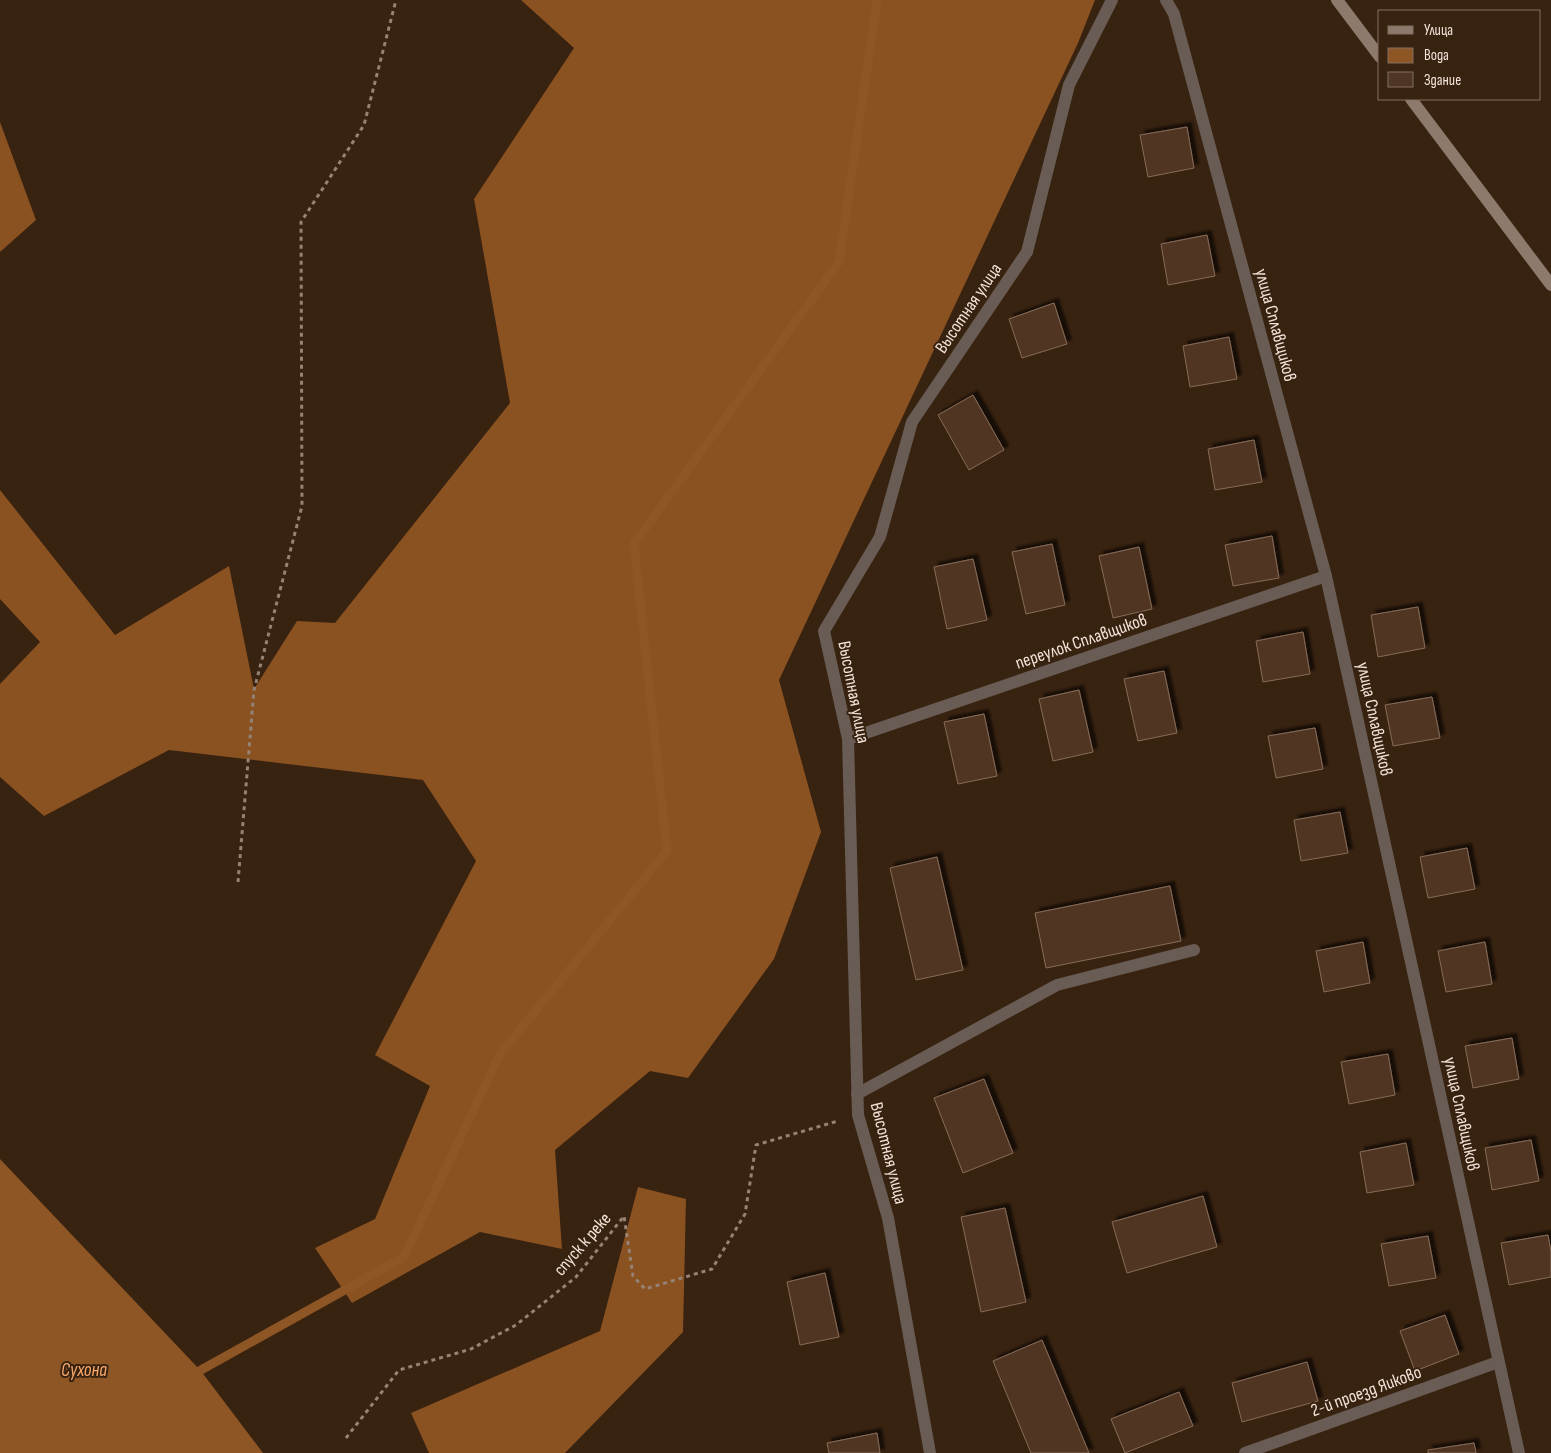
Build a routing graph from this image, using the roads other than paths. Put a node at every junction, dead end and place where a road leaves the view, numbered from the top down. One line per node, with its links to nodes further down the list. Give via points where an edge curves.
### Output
1 (1112, 0): 8 (street, Высотная улица, via 1069,85 1027,252 912,422 880,537 824,631)
2 (1166, 0): 7 (street, улица Сплавщиков, via 1174,14)
3 (1337, 0): 4 (main road)
4 (1378, 54)
5 (1412, 100): 6 (main road)
6 (1551, 285)
7 (1326, 576): 8 (street, переулок Сплавщиков); 11 (street, улица Сплавщиков)
8 (848, 739): 10 (street, Высотная улица)
9 (1194, 950): 10 (street, via 1057,985)
10 (857, 1094): 12 (street, Высотная улица, via 858,1115 888,1218)
11 (1498, 1362): 13 (street, 2-й проезд Яиково); 14 (street, улица Сплавщиков)
12 (930, 1453)
13 (1245, 1453)
14 (1519, 1453)

